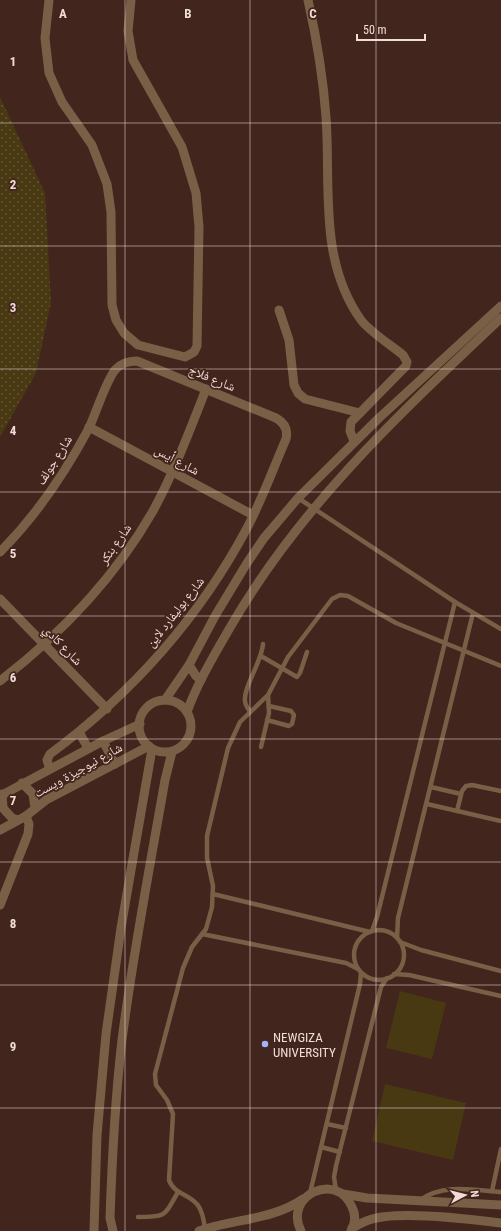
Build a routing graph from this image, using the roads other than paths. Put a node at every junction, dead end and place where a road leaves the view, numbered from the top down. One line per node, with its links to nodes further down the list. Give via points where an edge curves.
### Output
1 (49, 0): 2 (street, via 45,38 49,73 62,102 92,145 103,170 110,198 112,305 116,320 124,333 138,345 185,357 192,355 197,346 199,227 196,193 179,140 133,60 128,31)
2 (130, 0)
3 (308, 0): 9 (street, via 320,55 326,118 328,225 334,256 346,292 362,321 403,355 407,362)
4 (501, 306): 12 (street)
5 (279, 310): 9 (street, via 289,340 294,385 298,393 305,399)
6 (501, 318): 15 (street, via 387,426)
7 (114, 370): 8 (street, شارع فلاج, via 124,362 137,361); 10 (street, شارع جولف)
8 (206, 389): 11 (street, شارع فلاج, via 281,421 286,429); 13 (street, شارع بنكر)
9 (360, 413): 12 (street, via 350,426)
10 (89, 427): 13 (street, شارع أيس); 17 (street, شارع جولف, via 66,468 39,507)
11 (286, 439): 16 (street, شارع بوليفارد لاين)
12 (354, 441): 14 (street)
13 (172, 472): 16 (street, شارع أيس); 23 (street, شارع بنكر, via 129,549 74,617)
14 (298, 498): 15 (lane); 28 (street, via 264,538 247,563)
15 (312, 509): 19 (lane); 31 (street, via 248,596)
16 (253, 515): 36 (street, شارع بوليفارد لاين, via 230,559 188,621 140,677)
17 (0, 552)
18 (0, 599): 23 (street, شارع كادي)
19 (455, 602): 20 (lane); 22 (lane)
20 (473, 613): 21 (lane); 25 (lane)
21 (501, 629)
22 (444, 643): 25 (lane); 30 (lane, via 396,623 348,596 340,595 332,599); 62 (lane, via 377,917)
23 (45, 644): 32 (street, شارع بنكر); 36 (street, شارع كادي)
24 (263, 644): 27 (lane)
25 (465, 651): 29 (lane); 50 (lane)
26 (307, 652): 30 (lane, via 298,676 295,677)
27 (261, 656): 30 (lane); 38 (lane, via 245,697)
28 (189, 665): 31 (street); 34 (street)
29 (501, 666)
30 (281, 669): 33 (lane)
31 (201, 680): 37 (street)
32 (0, 681)
33 (268, 695): 35 (lane); 38 (lane)
34 (165, 700): 37 (street, via 178,704); 40 (street, via 148,707)
35 (269, 706): 39 (lane); 39 (lane, via 291,711 294,715 289,726)
36 (107, 709): 41 (street, شارع بوليفارد لاين)
37 (187, 712): 46 (street, via 191,724 190,736 183,746)
38 (250, 712): 60 (lane, via 240,722 231,739 207,836 206,851)
39 (267, 720): 43 (lane)
40 (140, 724): 42 (street, شارع نيوجيزة ويست); 45 (street, via 140,734)
41 (79, 732): 44 (street); 48 (street, شارع بوليفارد لاين, via 48,756)
42 (103, 741): 44 (street, شارع نيوجيزة ويست); 47 (street)
43 (261, 747)
44 (88, 748): 48 (street, شارع نيوجيزة ويست)
45 (150, 748): 46 (street, via 165,753); 47 (street, شارع نيوجيزة ويست); 84 (street, via 106,1034 97,1135)
46 (172, 752): 85 (street, via 164,780 126,1007 114,1139)
47 (115, 764): 55 (street, شارع نيوجيزة ويست)
48 (50, 769): 49 (street, شارع نيوجيزة ويست)
49 (22, 784): 53 (street, شارع نيوجيزة ويست); 55 (street, via 33,794)
50 (431, 788): 52 (lane); 54 (lane)
51 (501, 792): 52 (lane, via 469,784 463,788)
52 (461, 794): 56 (lane)
53 (1, 795): 57 (street, via 2,808 12,818)
54 (427, 804): 56 (lane); 64 (lane, via 398,918)
55 (35, 808): 57 (street, شارع نيوجيزة ويست)
56 (458, 811): 58 (lane)
57 (22, 818): 59 (street, شارع نيوجيزة ويست); 61 (street, via 29,824 28,834)
58 (501, 821)
59 (0, 830)
60 (213, 894): 62 (lane); 63 (lane, via 209,919)
61 (0, 905)
62 (371, 931): 64 (lane, via 383,930); 66 (lane, via 361,938 355,947 354,958)
63 (202, 934): 66 (lane, via 346,963); 76 (lane, via 192,947 183,968 155,1074 156,1085 167,1100 172,1114 168,1175 171,1186)
64 (398, 940): 65 (lane, via 421,950); 67 (lane, via 403,952 402,961)
65 (501, 970)
66 (360, 971): 68 (lane, via 371,978); 70 (lane)
67 (394, 974): 68 (lane); 69 (lane, via 410,975)
68 (387, 978): 71 (lane, via 382,987)
69 (501, 996)
70 (327, 1124): 71 (lane); 72 (lane)
71 (346, 1128): 74 (lane)
72 (322, 1147): 74 (lane); 79 (lane)
73 (501, 1149): 75 (lane)
74 (340, 1152): 77 (lane, via 334,1177)
75 (492, 1191): 78 (lane); 80 (lane, via 444,1189)
76 (178, 1192): 82 (lane, via 168,1211 163,1215); 86 (lane, via 199,1207)
77 (339, 1192): 79 (street, via 318,1190); 80 (street, via 367,1198); 87 (street, via 354,1209)
78 (501, 1192)
79 (309, 1195): 86 (street, via 291,1207 273,1214); 88 (street, via 301,1203 298,1212)
80 (419, 1200): 81 (street)
81 (501, 1205)
82 (138, 1217)
83 (501, 1223): 87 (street, via 388,1216 369,1219)
84 (94, 1229): 85 (street)
85 (112, 1229)
86 (202, 1230)
87 (352, 1230)
88 (301, 1231)

